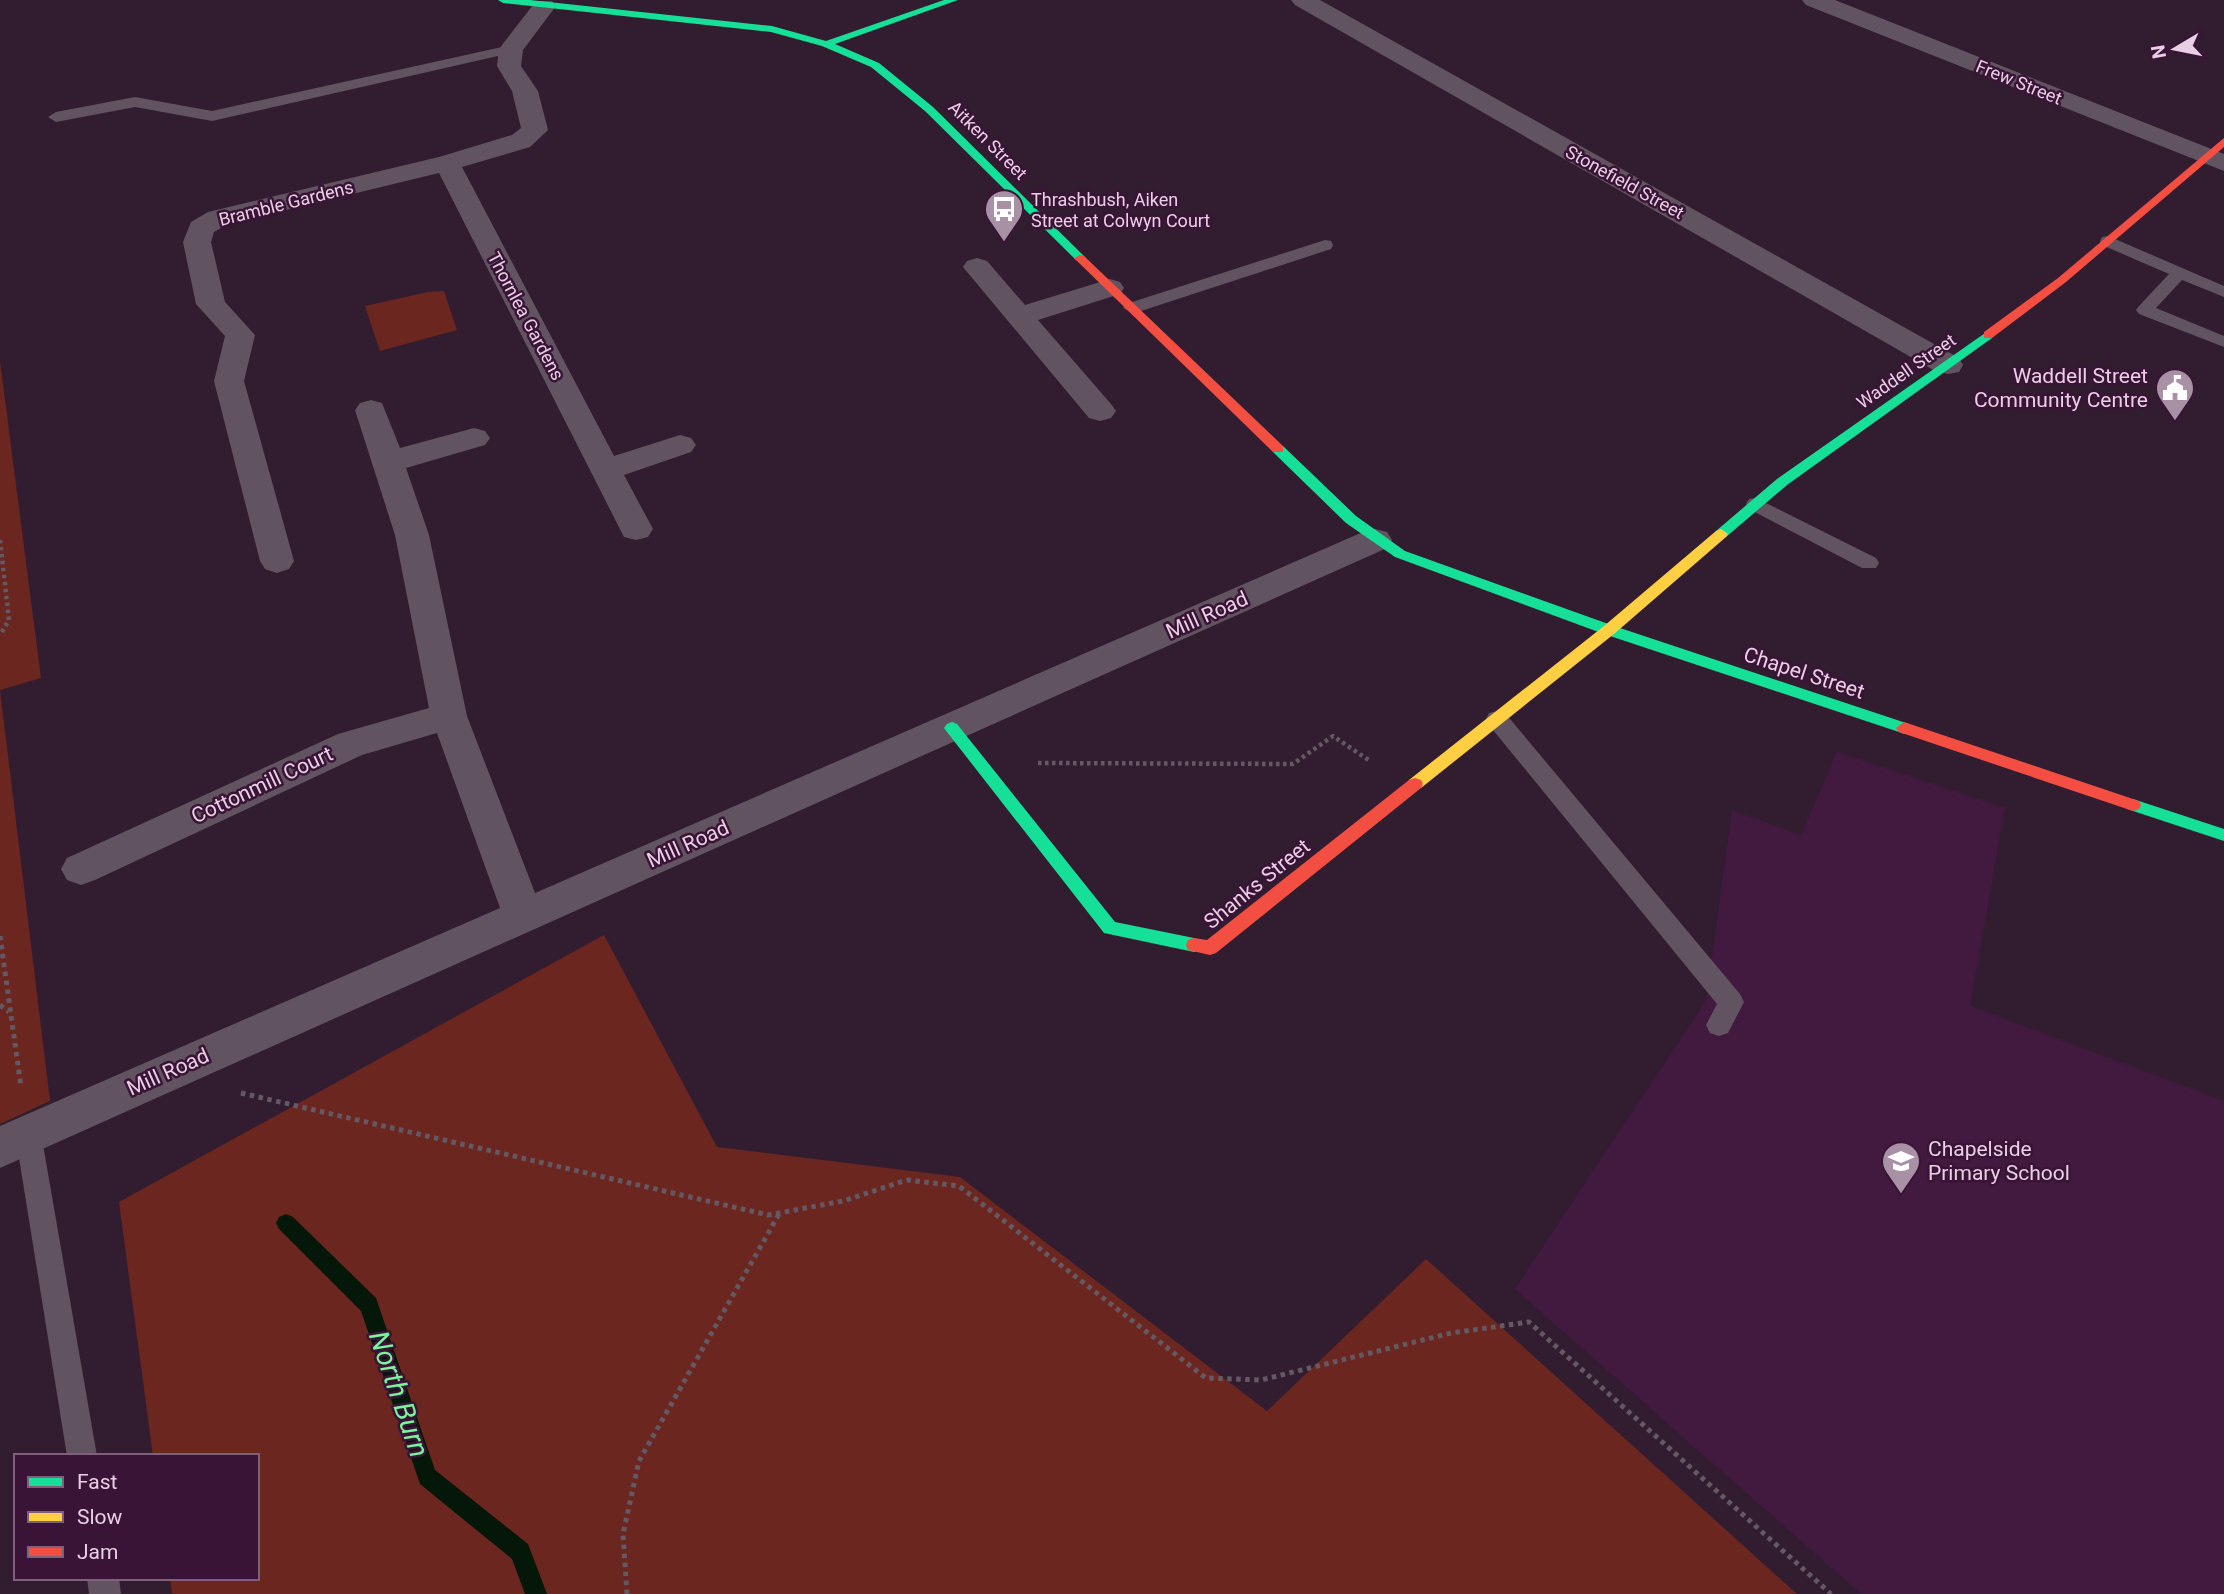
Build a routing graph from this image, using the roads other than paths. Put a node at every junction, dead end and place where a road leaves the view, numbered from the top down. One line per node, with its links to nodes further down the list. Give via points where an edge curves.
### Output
1 (503, 0): 5 (main road, Aitken Street)
2 (953, 0): 6 (main road)
3 (1303, 0): 20 (street, Stonefield Street)
4 (1814, 0): 9 (street, Frew Street)
5 (544, 6): 6 (main road, Aitken Street, via 772,29); 7 (street)
6 (827, 44): 15 (main road, Aitken Street, via 875,65 897,81)
7 (511, 49): 8 (lane, via 212,116 135,102); 10 (street, Bramble Gardens, via 509,66 525,91 535,130 520,141)
8 (56, 117)
9 (2218, 153): 11 (main road, Waddell Street)
10 (447, 163): 26 (street, Thornlea Gardens); 30 (street, Bramble Gardens, via 218,218 201,228 197,242 211,304 240,335 229,381)
11 (2108, 241): 14 (lane); 20 (main road, Waddell Street)
12 (1325, 245): 17 (lane)
13 (977, 267): 18 (street)
14 (2179, 273): 16 (lane); 19 (lane, via 2145,310)
15 (1110, 288): 17 (main road, Aitken Street); 18 (street)
16 (2224, 292)
17 (1132, 308): 29 (main road, Aitken Street)
18 (1018, 317): 22 (street)
19 (2224, 342)
20 (1948, 365): 27 (main road, Waddell Street)
21 (371, 410): 25 (street)
22 (1100, 411)
23 (474, 438): 25 (street)
24 (680, 446): 26 (street)
25 (388, 463): 33 (street, via 412,535)
26 (607, 469): 28 (street, Thornlea Gardens)
27 (1756, 504): 31 (lane); 32 (main road, Waddell Street)
28 (636, 529)
29 (1375, 540): 32 (main road, Chapel Street, via 1400,554); 35 (street, Mill Road)
30 (277, 561)
31 (1869, 563)
32 (1609, 630): 34 (main road, Shanks Street); 36 (main road, Chapel Street)
33 (449, 716): 37 (street, Cottonmill Court, via 351,744); 38 (street)
34 (1497, 719): 35 (main road, Shanks Street, via 1210,948 1110,928); 39 (lane, via 1731,1002)
35 (952, 728): 38 (street, Mill Road)
36 (2224, 835)
37 (81, 869)
38 (523, 916): 40 (street, Mill Road)
39 (1719, 1025)
40 (14, 1140): 41 (lane)
41 (82, 1454)

